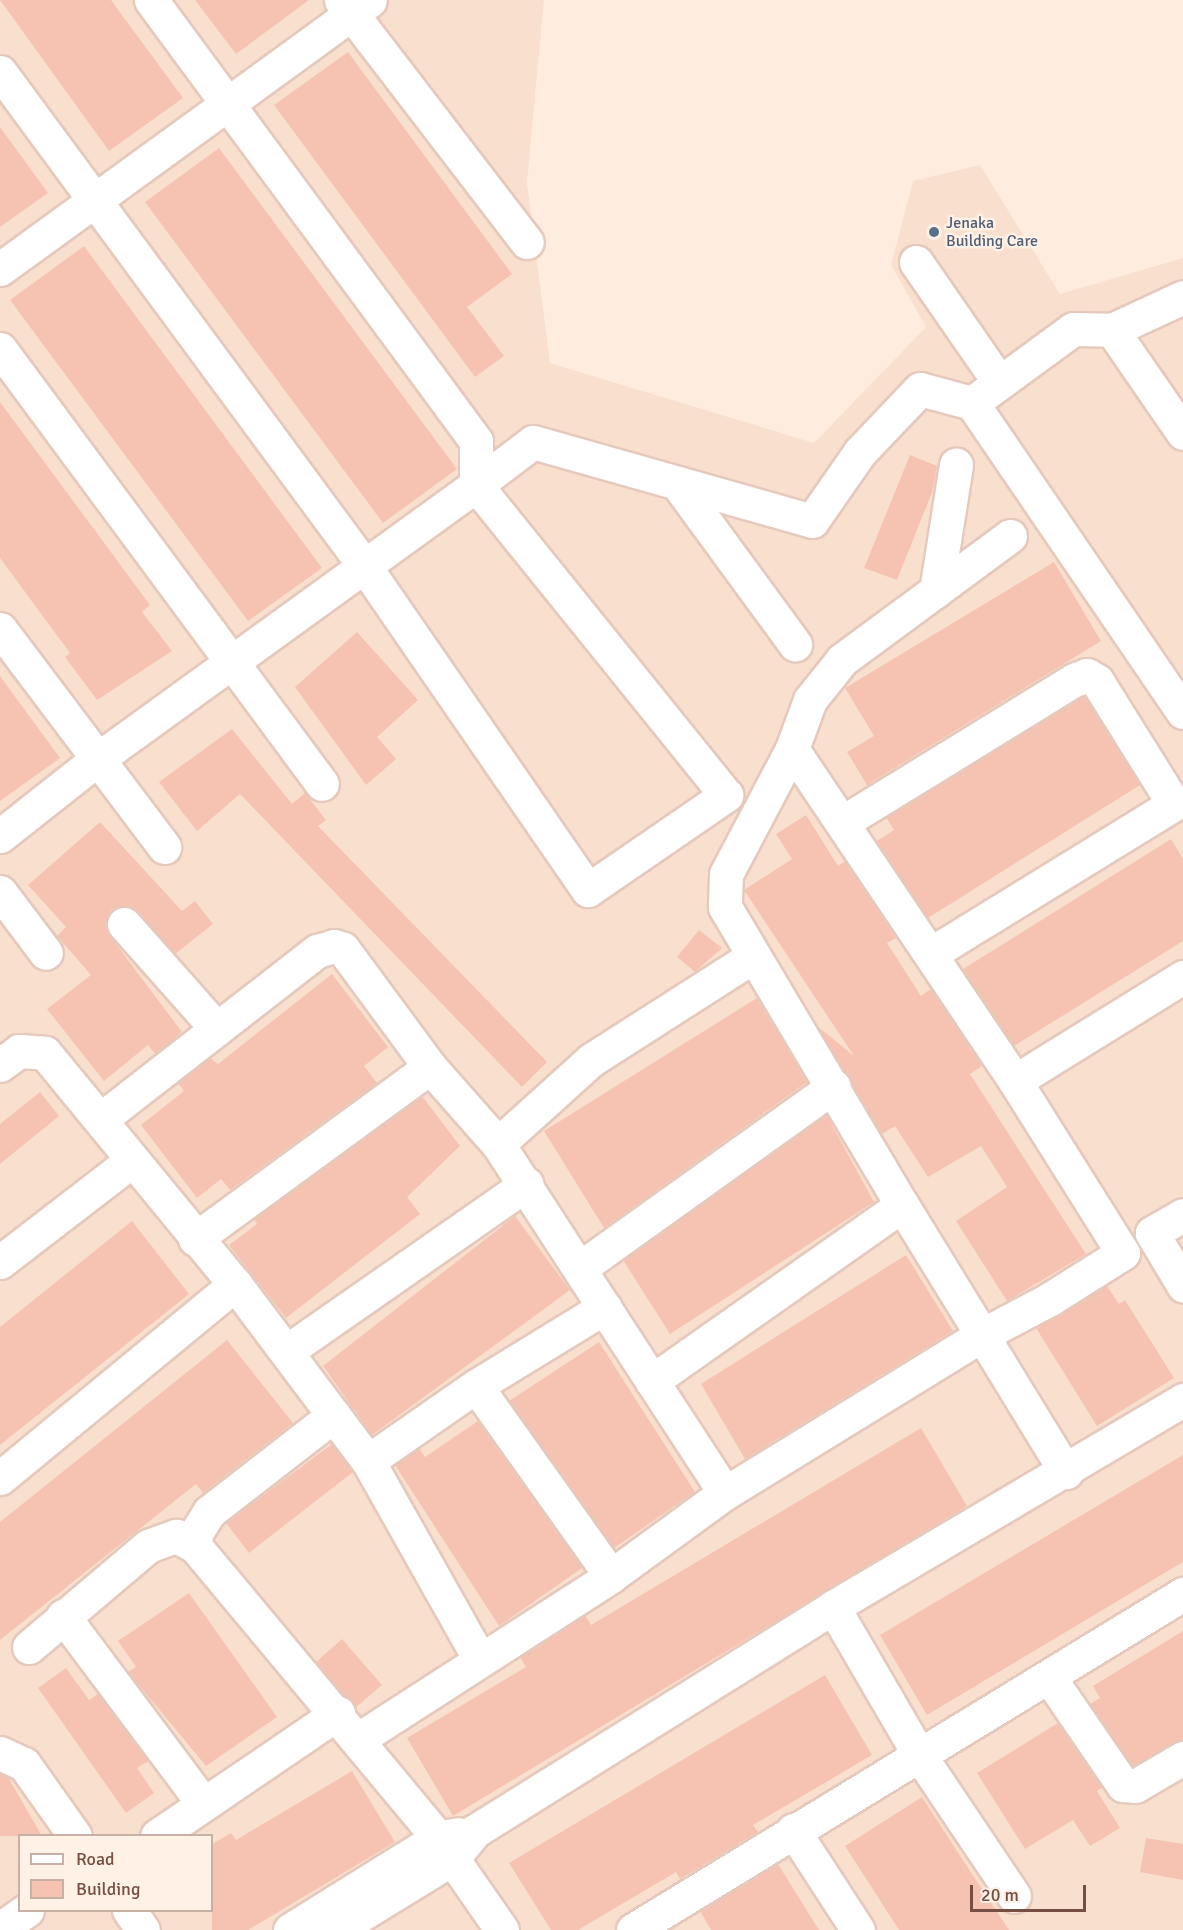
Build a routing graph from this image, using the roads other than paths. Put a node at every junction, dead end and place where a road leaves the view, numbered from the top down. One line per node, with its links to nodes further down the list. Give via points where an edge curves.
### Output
1 (151, 0): 4 (street)
2 (354, 5): 4 (street); 6 (street)
3 (0, 72): 5 (street)
4 (227, 104): 5 (street); 17 (street, via 476,441)
5 (94, 201): 8 (street); 19 (street)
6 (527, 242)
7 (916, 262): 12 (street)
8 (0, 269)
9 (1183, 297): 10 (street)
10 (1112, 330): 12 (street, via 1073,329); 14 (street)
11 (0, 348): 23 (street)
12 (999, 382): 13 (street)
13 (972, 402): 16 (street, via 920,389 860,452 812,521); 24 (street)
14 (1183, 433)
15 (956, 465): 20 (street)
16 (677, 483): 17 (street, via 533,442); 22 (street)
17 (476, 485): 19 (street); 19 (street, via 726,795 588,890)
18 (1010, 536): 20 (street)
19 (363, 564): 23 (street)
20 (936, 591): 25 (street, via 825,678)
21 (0, 629): 26 (street)
22 (795, 644)
23 (232, 664): 26 (street); 27 (street)
24 (1183, 712)
25 (792, 749): 29 (street); 36 (street, via 726,874 725,907)
26 (95, 761): 30 (street); 31 (street)
27 (322, 784)
28 (1178, 812): 29 (street, via 1097,681 1087,675); 34 (street)
29 (843, 822): 34 (street)
30 (0, 836)
31 (164, 847)
32 (0, 892): 35 (street)
33 (124, 924): 38 (street)
34 (933, 952): 41 (street)
35 (46, 953)
36 (752, 957): 42 (street); 44 (street, via 591,1060)
37 (1183, 977): 41 (street)
38 (217, 1029): 40 (street, via 317,951 334,946 349,956); 43 (street)
39 (0, 1065): 43 (street, via 19,1052 45,1053)
40 (430, 1067): 44 (street); 50 (street)
41 (1015, 1081): 51 (street)
42 (834, 1086): 47 (street); 53 (street)
43 (101, 1119): 45 (street)
44 (498, 1144): 46 (street)
45 (131, 1161): 50 (street); 52 (street)
46 (526, 1185): 53 (street); 58 (street)
47 (902, 1205): 57 (street); 59 (street)
48 (1183, 1215): 49 (street)
49 (1152, 1233): 51 (street); 55 (street)
50 (195, 1239): 54 (street)
51 (1123, 1253): 57 (street)
52 (0, 1262)
53 (580, 1268): 56 (street)
54 (235, 1284): 58 (street); 65 (street)
55 (1183, 1285)
56 (605, 1307): 59 (street); 60 (street)
57 (982, 1335): 64 (street); 66 (street)
58 (287, 1351): 62 (street)
59 (652, 1381): 66 (street)
60 (476, 1386): 63 (street); 68 (street)
61 (1183, 1400): 64 (street)
62 (334, 1415): 63 (street); 67 (street, via 209,1512 195,1533)
63 (368, 1461): 73 (street)
64 (1066, 1472): 70 (street)
65 (0, 1478)
66 (724, 1493): 68 (street)
67 (195, 1546): 71 (street, via 176,1536 148,1546); 75 (street)
68 (611, 1576): 73 (street)
69 (1183, 1594): 74 (street)
70 (833, 1607): 78 (street); 84 (street)
71 (63, 1616): 72 (street); 80 (street)
72 (29, 1647)
73 (479, 1658): 76 (street)
74 (1048, 1677): 78 (street); 79 (street, via 1123,1785 1135,1786)
75 (338, 1713): 76 (street); 80 (street)
76 (357, 1740): 84 (street)
77 (0, 1753): 82 (street, via 24,1764)
78 (918, 1754): 81 (street); 85 (street)
79 (1183, 1758)
80 (202, 1802): 83 (street)
81 (793, 1830): 88 (street); 94 (street)
82 (74, 1834)
83 (161, 1834)
84 (446, 1848): 91 (street); 92 (street); 93 (street)
85 (1014, 1896)
86 (26, 1912): 89 (street)
87 (130, 1912): 90 (street)
88 (654, 1925)
89 (0, 1929)
90 (143, 1930)
91 (290, 1930)
92 (336, 1930)
93 (502, 1930)
94 (858, 1930)

